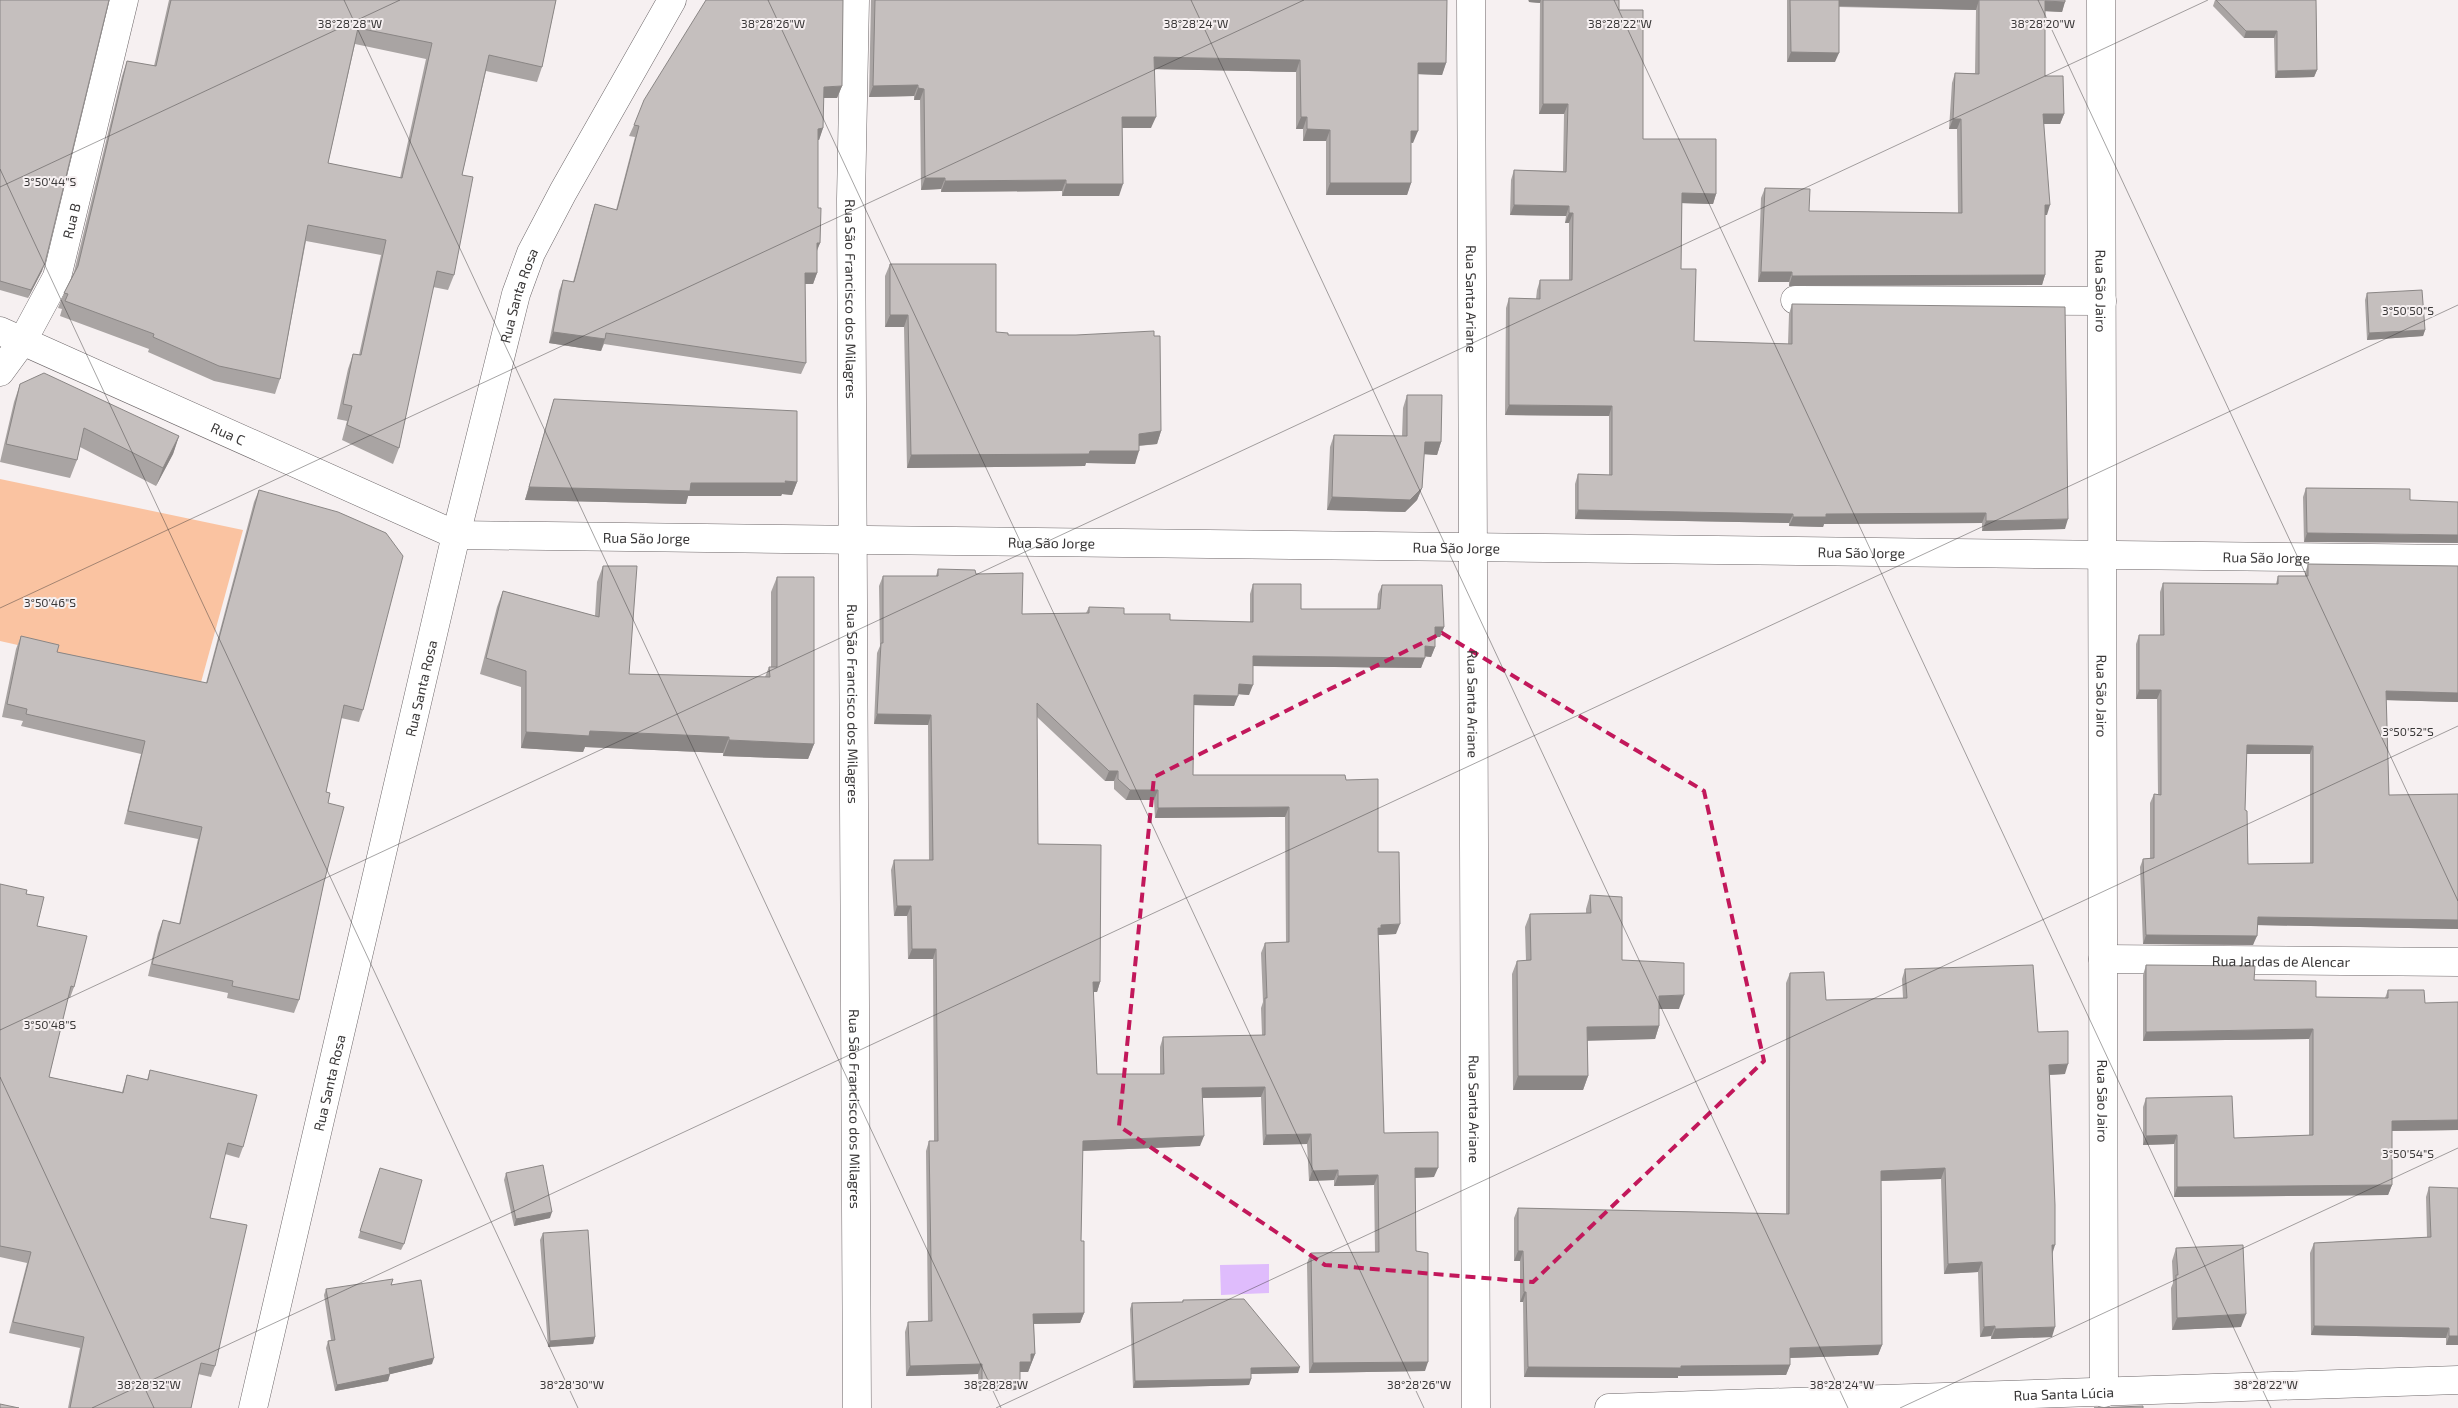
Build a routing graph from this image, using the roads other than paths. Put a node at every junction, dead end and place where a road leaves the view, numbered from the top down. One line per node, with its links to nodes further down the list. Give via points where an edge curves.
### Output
1 (124, 0): 8 (street, Rua B, via 57,277)
2 (672, 0): 10 (street, Rua Santa Rosa, via 531,253 516,294)
3 (855, 0): 11 (street, Rua São Francisco dos Milagres, via 851,199)
4 (1471, 0): 12 (street, Rua Santa Ariane)
5 (2101, 0): 7 (street, Rua São Jairo)
6 (1795, 300): 7 (street)
7 (2102, 302): 13 (street, Rua São Jairo)
8 (11, 336): 9 (street, Rua B); 10 (street, Rua C)
9 (0, 372)
10 (456, 535): 11 (street, Rua São Jorge); 19 (street, Rua Santa Rosa)
11 (853, 540): 12 (street, Rua São Jorge); 20 (street, Rua São Francisco dos Milagres)
12 (1473, 547): 13 (street, Rua São Jorge); 21 (street, Rua Santa Ariane)
13 (2103, 554): 14 (street, Rua São Jorge); 15 (street, Rua São Jairo)
14 (2458, 559)
15 (2103, 959): 16 (street, Rua Jardas de Alencar); 18 (street, Rua São Jairo)
16 (2458, 962)
17 (2458, 1380): 18 (street, Rua Santa Lúcia)
18 (2104, 1392): 22 (street, Rua Santa Lúcia)
19 (252, 1408)
20 (856, 1408)
21 (1476, 1408)
22 (1609, 1408)

